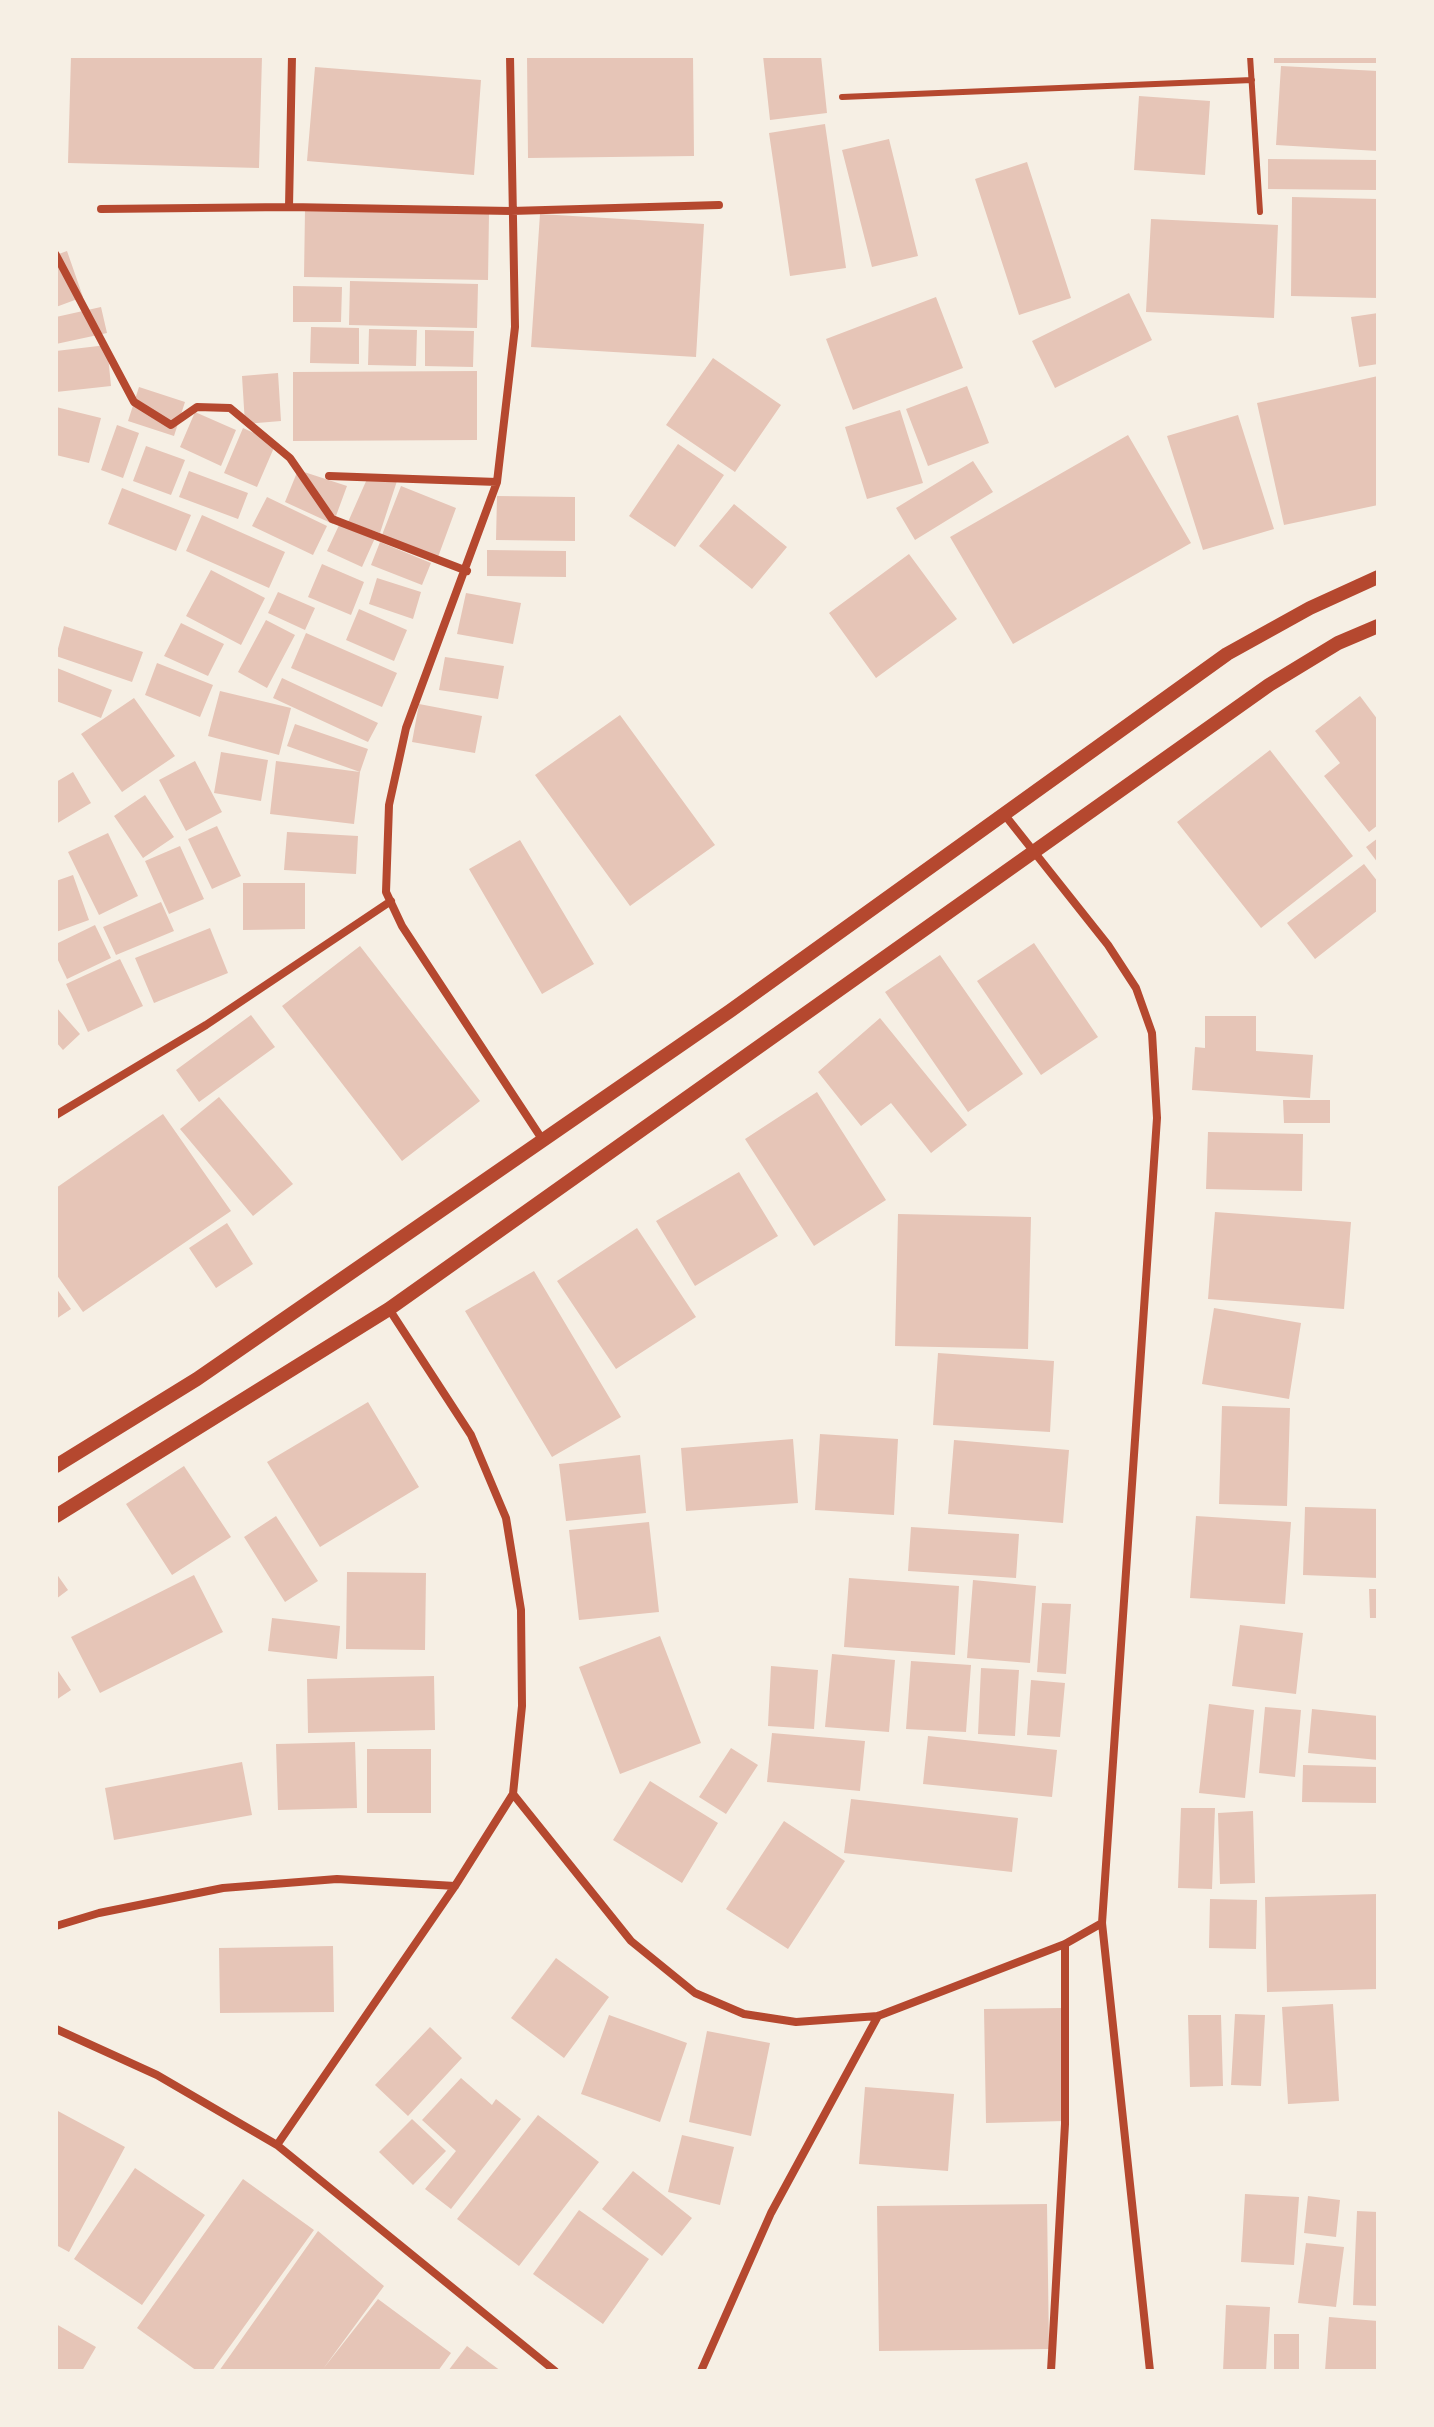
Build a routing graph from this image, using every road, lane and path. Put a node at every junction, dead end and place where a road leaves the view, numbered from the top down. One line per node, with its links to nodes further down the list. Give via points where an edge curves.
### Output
1 (292, 56): 7 (street)
2 (510, 56): 9 (street)
3 (1250, 56): 4 (lane)
4 (1252, 80): 5 (lane); 10 (lane)
5 (842, 97)
6 (719, 205): 9 (street)
7 (289, 207): 8 (street); 9 (street)
8 (101, 209)
9 (511, 211): 13 (street, via 515,327)
10 (1260, 212)
11 (56, 255): 14 (street, via 134,402 171,425 197,407 230,408 290,458 332,519)
12 (329, 476): 13 (street)
13 (497, 482): 14 (street)
14 (467, 571): 19 (street, via 406,728 389,805 386,892)
15 (1378, 577): 17 (street, via 1227,654)
16 (1378, 626): 18 (street, via 1338,643 1269,685)
17 (1004, 814): 18 (street); 21 (street)
18 (1035, 853): 22 (street); 27 (street, via 1122,966 1152,1033 1157,1118)
19 (391, 901): 20 (street, via 206,1025); 21 (street, via 402,926)
20 (56, 1115)
21 (542, 1139): 23 (street, via 197,1379)
22 (389, 1309): 24 (street); 25 (street, via 471,1435 506,1518 521,1610 522,1706)
23 (56, 1466)
24 (56, 1516)
25 (513, 1794): 26 (street); 30 (street, via 631,1941 695,1993 744,2014 796,2022)
26 (455, 1886): 28 (street, via 337,1879 223,1888); 32 (street)
27 (1102, 1923): 29 (street); 36 (street)
28 (56, 1926)
29 (1065, 1944): 30 (street); 35 (street, via 1065,2124)
30 (878, 2016): 34 (street, via 771,2213)
31 (56, 2029): 32 (street, via 157,2075)
32 (277, 2145): 33 (street)
33 (555, 2371)
34 (701, 2371)
35 (1051, 2371)
36 (1150, 2371)

